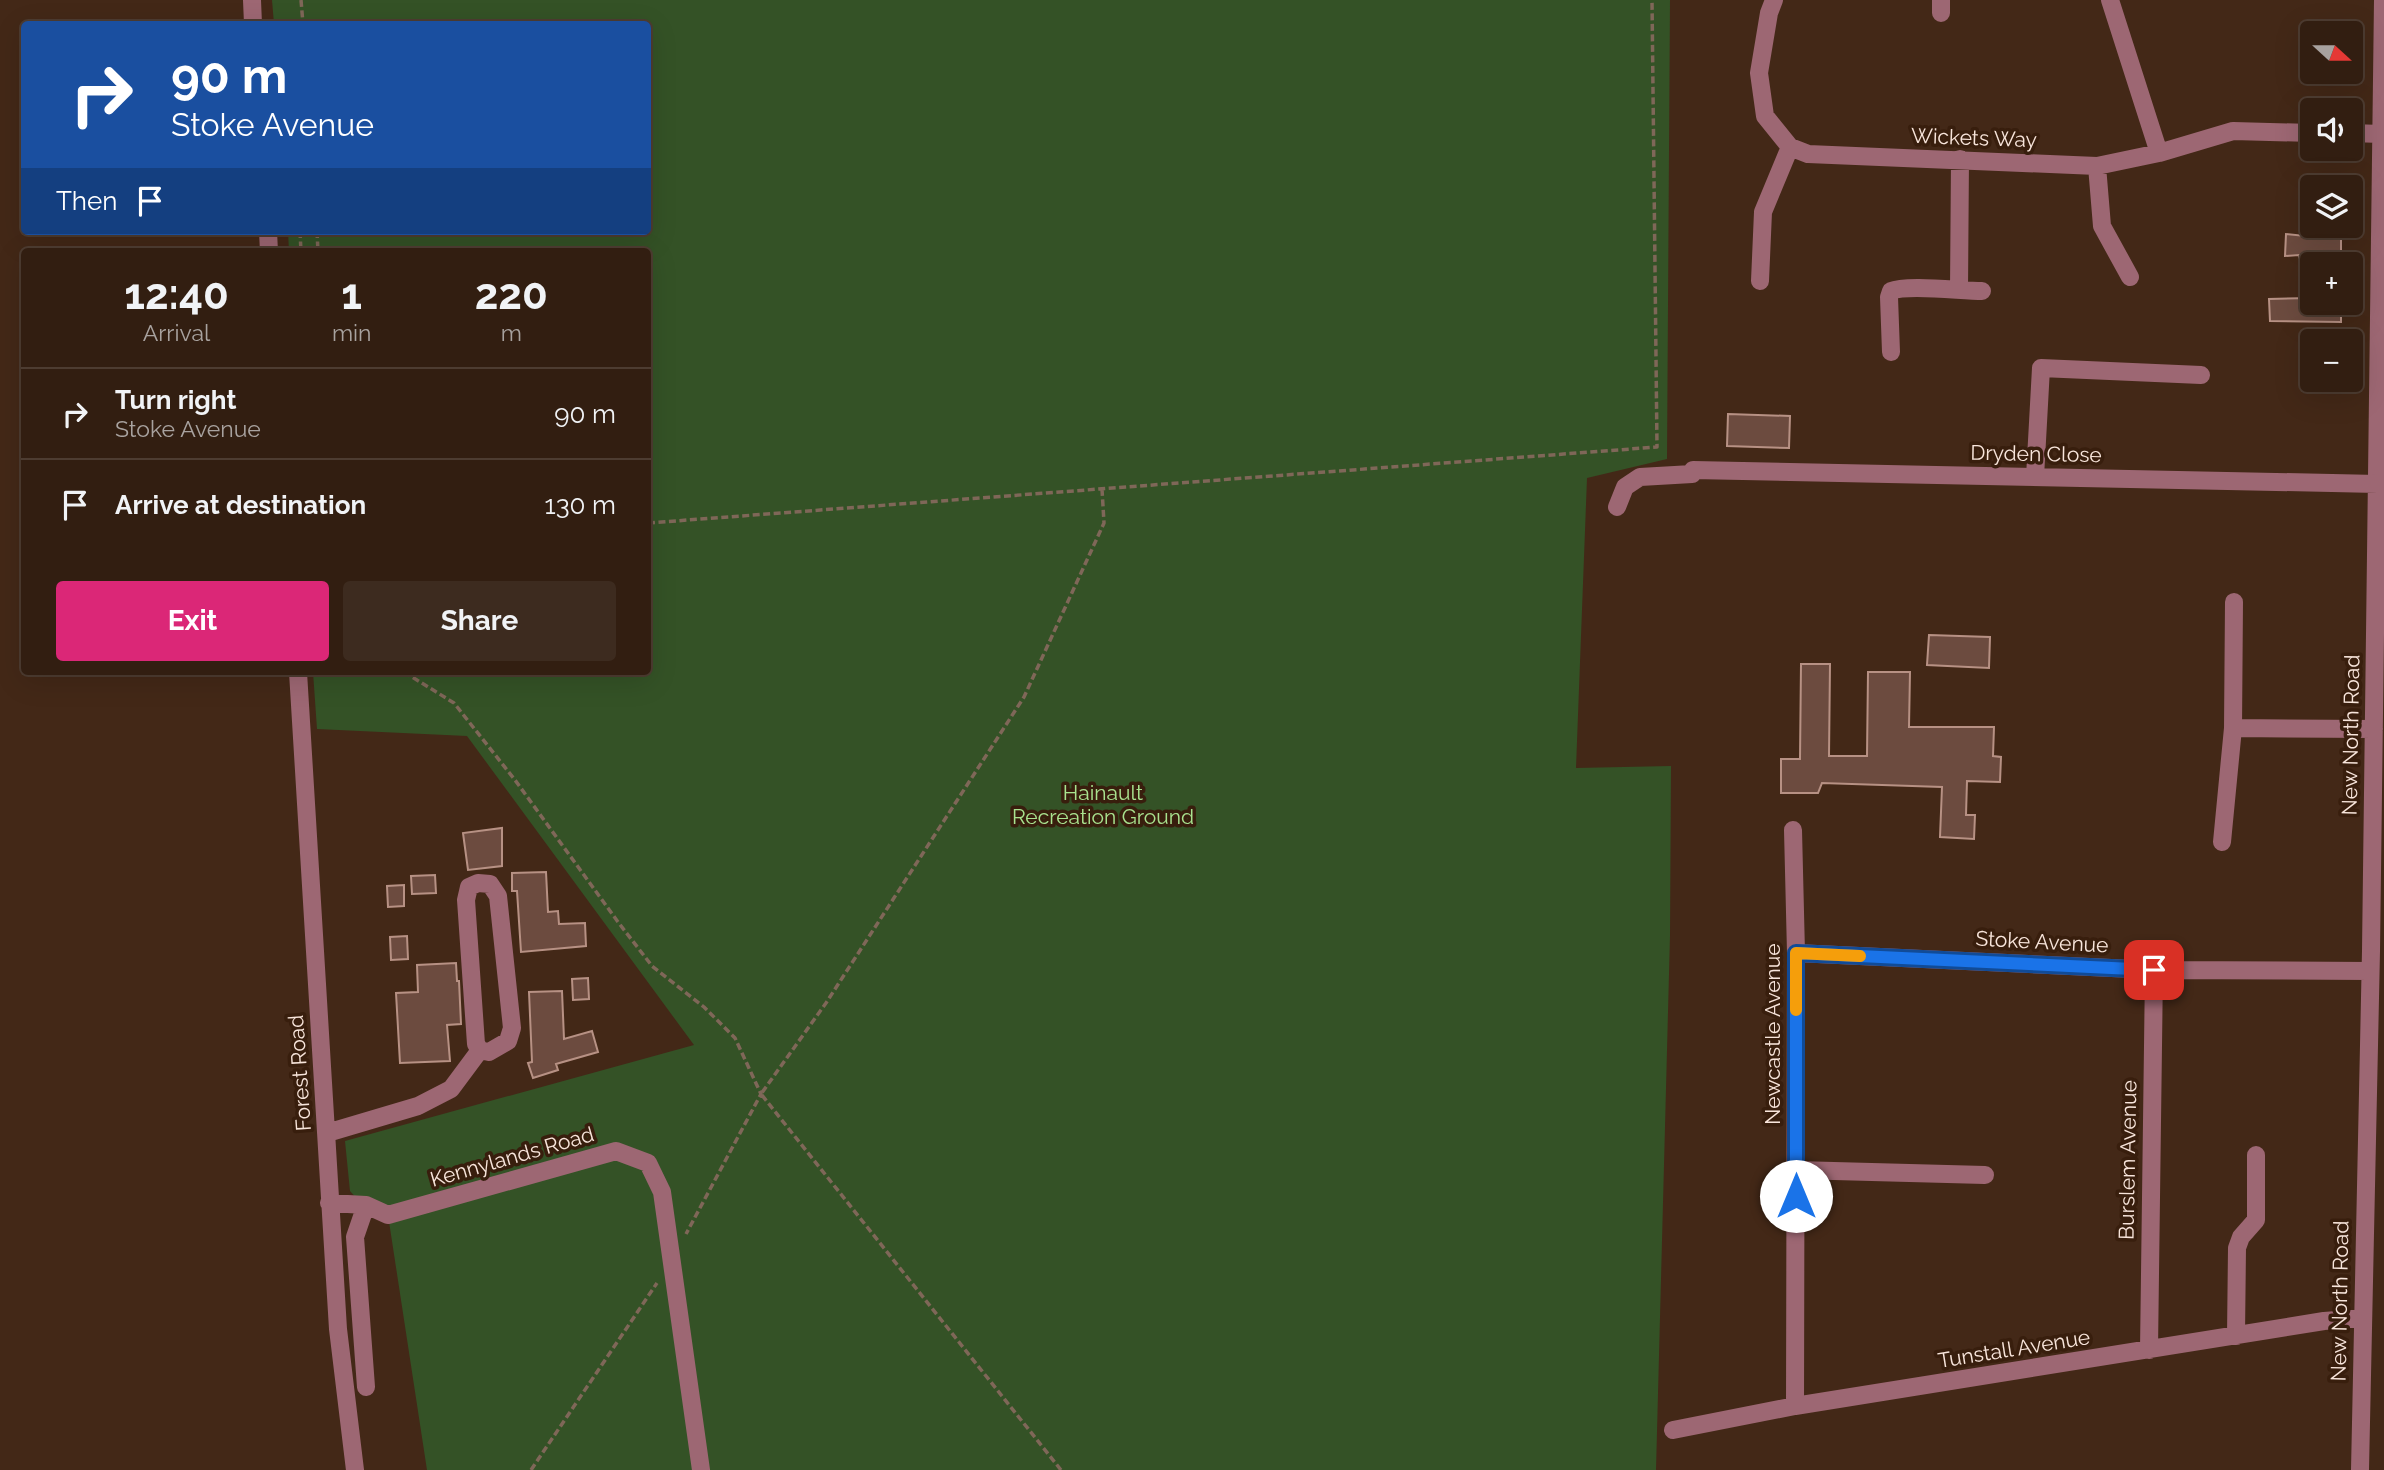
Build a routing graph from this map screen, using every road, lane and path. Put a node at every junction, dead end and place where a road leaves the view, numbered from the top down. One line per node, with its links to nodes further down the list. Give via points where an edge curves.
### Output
1 (252, 0): 7 (street)
2 (301, 0): 8 (path)
3 (1653, 0): 26 (path, via 1657,447)
4 (1774, 0): 13 (street, via 1759,73 1765,116)
5 (2110, 0): 14 (street)
6 (2383, 0): 9 (street, New North Road)
7 (253, 21)
8 (303, 21)
9 (2383, 82): 12 (street, New North Road)
10 (2300, 132): 14 (street, Wickets Way, via 2233,131)
11 (2363, 134): 12 (street)
12 (2382, 134): 22 (street, New North Road)
13 (1790, 147): 15 (street, Wickets Way, via 1808,154); 18 (street, via 1763,212)
14 (2159, 153): 16 (street, Wickets Way)
15 (1960, 159): 16 (street, Wickets Way); 19 (street)
16 (2097, 166): 17 (street, via 2102,226)
17 (2130, 277)
18 (1760, 281)
19 (1959, 290): 20 (street); 21 (street, via 1891,291)
20 (1982, 291)
21 (1891, 352)
22 (2382, 374): 25 (street, New North Road)
23 (2201, 375): 24 (street, via 2041,368)
24 (2035, 477): 25 (street, Dryden Close); 27 (street, Dryden Close, via 1693,470 1692,474 1640,477 1625,487)
25 (2378, 484): 33 (street, New North Road)
26 (1102, 489): 28 (path); 42 (path, via 1104,523 1024,697 826,1003)
27 (1617, 507)
28 (651, 523)
29 (2234, 602): 32 (street)
30 (298, 675): 43 (street, Forest Road)
31 (409, 675): 42 (path, via 454,702 652,966 736,1038)
32 (2233, 728): 33 (street); 36 (street)
33 (2374, 729): 34 (street, New North Road)
34 (2379, 787): 37 (street, New North Road)
35 (1793, 830): 38 (street, Newcastle Avenue)
36 (2222, 842)
37 (2378, 951): 40 (street, New North Road)
38 (1796, 953): 39 (street, Stoke Avenue); 45 (street, Newcastle Avenue)
39 (2154, 970): 40 (street, Stoke Avenue); 52 (street, Burslem Avenue)
40 (2370, 971): 50 (street, New North Road)
41 (480, 1050): 41 (street, via 466,900 469,887 478,883 490,884 498,896 512,1028 508,1041 489,1052); 43 (street, via 451,1088 418,1106)
42 (761, 1094): 49 (path); 59 (path)
43 (327, 1133): 47 (street, Forest Road)
44 (2256, 1155): 51 (street, via 2256,1220 2237,1248)
45 (1796, 1170): 46 (street); 54 (street, Newcastle Avenue)
46 (1985, 1175)
47 (330, 1203): 48 (street, Kennylands Road); 56 (street, Forest Road, via 338,1329)
48 (366, 1205): 49 (street, Kennylands Road, via 388,1215 616,1151 648,1163 662,1192); 53 (street, via 355,1237)
49 (672, 1262): 57 (path); 58 (street, Kennylands Road)
50 (2363, 1318): 51 (street, Tunstall Avenue); 60 (street, New North Road)
51 (2236, 1336): 52 (street, Tunstall Avenue)
52 (2149, 1350): 54 (street, Tunstall Avenue)
53 (366, 1387)
54 (1795, 1406): 55 (street, Tunstall Avenue)
55 (1673, 1430)
56 (355, 1470)
57 (531, 1470)
58 (701, 1470)
59 (1062, 1470)
60 (2360, 1470)

